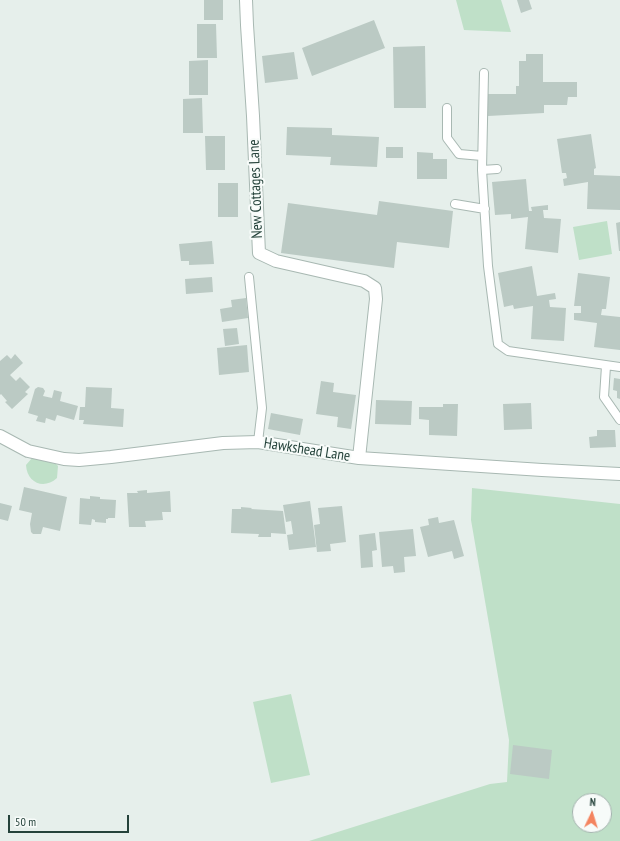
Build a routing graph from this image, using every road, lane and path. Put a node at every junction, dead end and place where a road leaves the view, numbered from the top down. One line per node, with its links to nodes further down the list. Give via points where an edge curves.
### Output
1 (246, 0): 15 (street, New Cottages Lane, via 259,253 276,261 364,281 375,288 376,299)
2 (484, 73): 4 (lane)
3 (447, 108): 4 (lane, via 447,138 459,154)
4 (482, 156): 6 (lane)
5 (497, 169): 6 (lane)
6 (482, 170): 8 (lane)
7 (455, 204): 8 (lane)
8 (485, 209): 10 (lane, via 488,266 498,344 508,351)
9 (249, 277): 14 (lane, via 262,408)
10 (606, 366): 11 (lane); 12 (lane, via 604,397)
11 (620, 367)
12 (620, 420)
13 (0, 436): 14 (street, Hawkshead Lane, via 28,451 80,460 222,443)
14 (258, 442): 15 (street, Hawkshead Lane)
15 (359, 458): 16 (street, Hawkshead Lane)
16 (620, 474)

